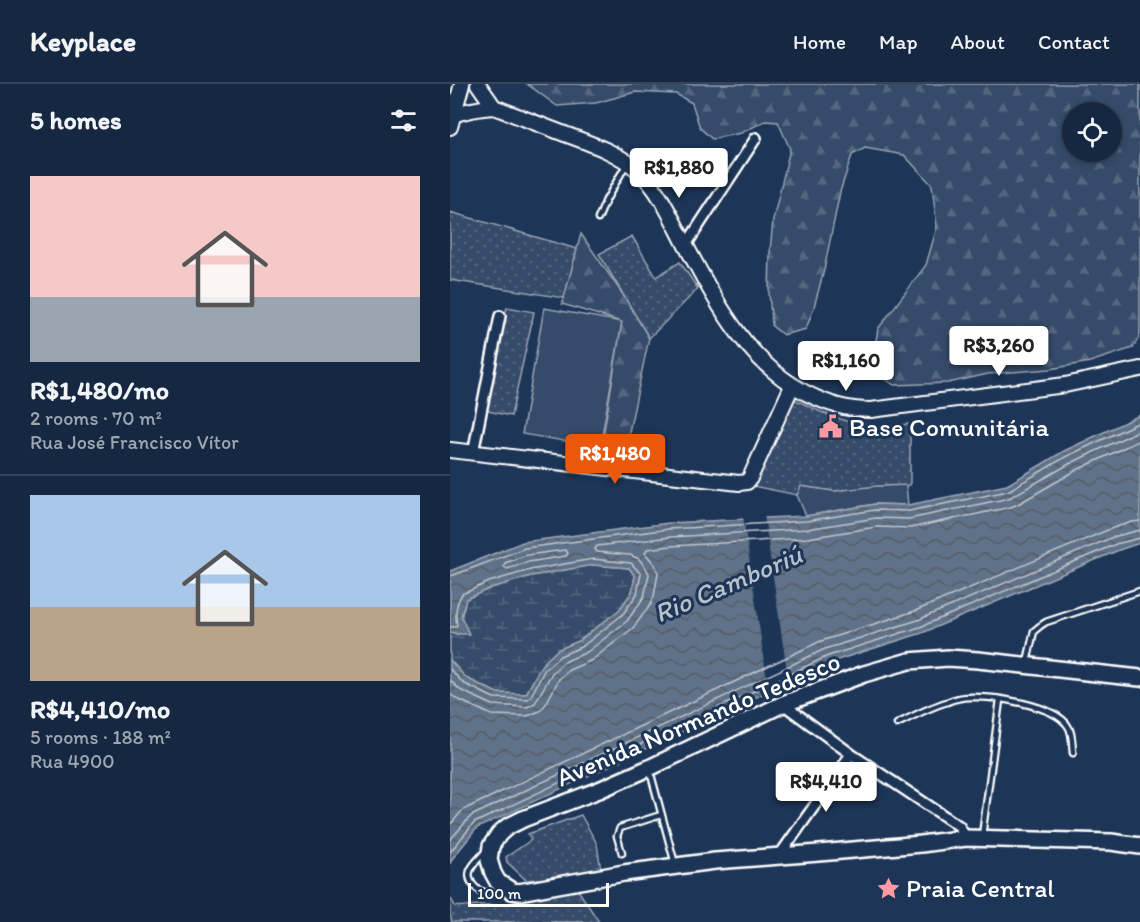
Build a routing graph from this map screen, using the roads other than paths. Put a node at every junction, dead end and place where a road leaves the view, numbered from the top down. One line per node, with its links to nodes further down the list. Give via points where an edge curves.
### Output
1 (462, 84): 4 (main road)
2 (478, 84): 3 (main road)
3 (494, 107): 4 (main road, via 473,109); 6 (main road)
4 (451, 124)
5 (756, 138): 8 (street)
6 (628, 162): 7 (lane); 8 (main road, via 653,186)
7 (598, 219)
8 (686, 245): 11 (main road, via 733,327 761,361)
9 (500, 316): 13 (street)
10 (1140, 369): 11 (main road, via 1065,385 871,410 830,404)
11 (792, 386): 13 (main road, via 747,482)
12 (450, 450): 13 (main road)
13 (472, 453)
14 (1140, 591): 15 (lane, via 1046,622 1034,631)
15 (1026, 665): 16 (main road, Avenida Normando Tedesco); 18 (main road, Avenida Normando Tedesco, via 948,658 909,661)
16 (1140, 678)
17 (1000, 700): 19 (lane, via 969,697 948,701); 20 (lane, via 1031,705 1061,717 1070,728); 24 (lane)
18 (783, 704): 21 (street); 22 (main road, Avenida Normando Tedesco)
19 (897, 724)
20 (1073, 753)
21 (851, 754): 24 (street); 28 (street)
22 (649, 768): 23 (lane); 25 (main road, Avenida Normando Tedesco, via 513,824)
23 (661, 815): 27 (lane, via 620,828 617,836); 29 (lane)
24 (974, 839): 26 (main road); 28 (main road)
25 (491, 846): 30 (main road, via 489,860 493,873 498,882); 30 (lane, via 471,869 471,882 487,893)
26 (1140, 846)
27 (622, 853)
28 (779, 856): 29 (main road)
29 (676, 866): 30 (main road)
30 (515, 891)

